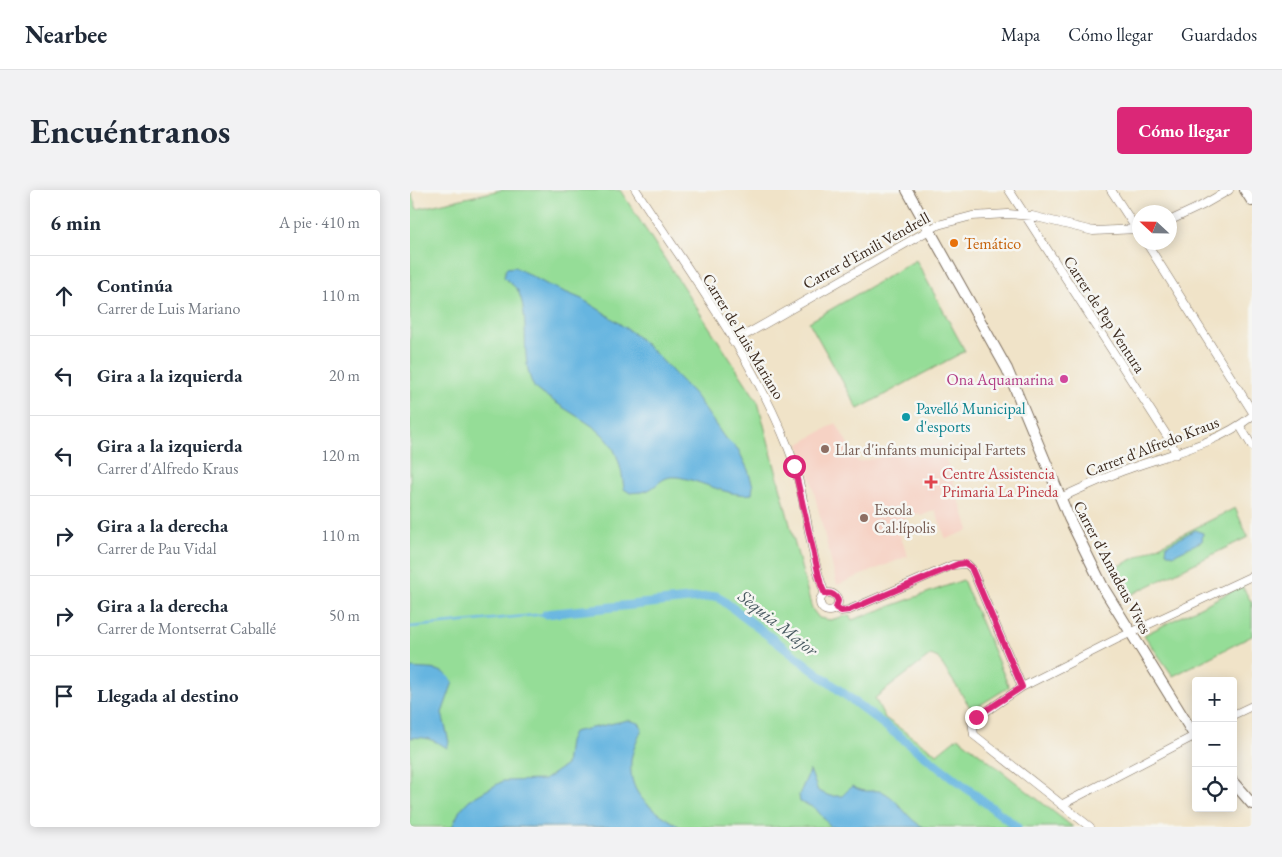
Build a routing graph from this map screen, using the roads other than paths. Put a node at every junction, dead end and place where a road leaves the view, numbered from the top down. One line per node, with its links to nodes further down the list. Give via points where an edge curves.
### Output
1 (636, 190): 14 (street, Carrer de Luis Mariano)
2 (907, 190): 11 (street, Carrer d'Amadeus Vives)
3 (1008, 190): 8 (street, Carrer de Pep Ventura)
4 (1111, 190): 10 (street)
5 (1229, 190): 9 (street)
6 (1245, 190): 7 (street)
7 (1252, 201)
8 (1025, 215): 11 (street, Carrer d'Emili Vendrell, via 972,216); 12 (street, Carrer d'Emili Vendrell, via 1093,230); 19 (street, Carrer de Pep Ventura)
9 (1177, 218)
10 (1132, 221)
11 (929, 230): 14 (street, Carrer d'Emili Vendrell); 20 (street, Carrer d'Amadeus Vives, via 1012,379)
12 (1132, 231)
13 (1151, 250): 15 (street)
14 (733, 342): 22 (street, Carrer de Luis Mariano, via 768,401 792,457)
15 (1252, 411)
16 (1252, 416): 17 (street, Carrer d'Alfredo Kraus)
17 (1240, 426): 18 (street); 19 (street, Carrer d'Alfredo Kraus)
18 (1252, 446)
19 (1176, 454): 20 (street, Carrer d'Alfredo Kraus, via 1128,469)
20 (1060, 498): 24 (street, Carrer d'Amadeus Vives, via 1093,568)
21 (1252, 576): 24 (street)
22 (825, 594): 23 (street, via 836,596); 23 (street, via 821,599 822,607 830,611)
23 (836, 608): 25 (street, via 849,610 965,563 972,569)
24 (1130, 634): 25 (street); 28 (street, Carrer d'Amadeus Vives)
25 (1022, 687): 32 (street, via 972,721 974,735)
26 (1252, 706): 27 (street)
27 (1237, 714)
28 (1192, 731)
29 (1192, 738): 32 (street)
30 (1237, 787): 31 (street)
31 (1252, 804)
32 (1061, 805): 33 (street)
33 (1090, 827)

